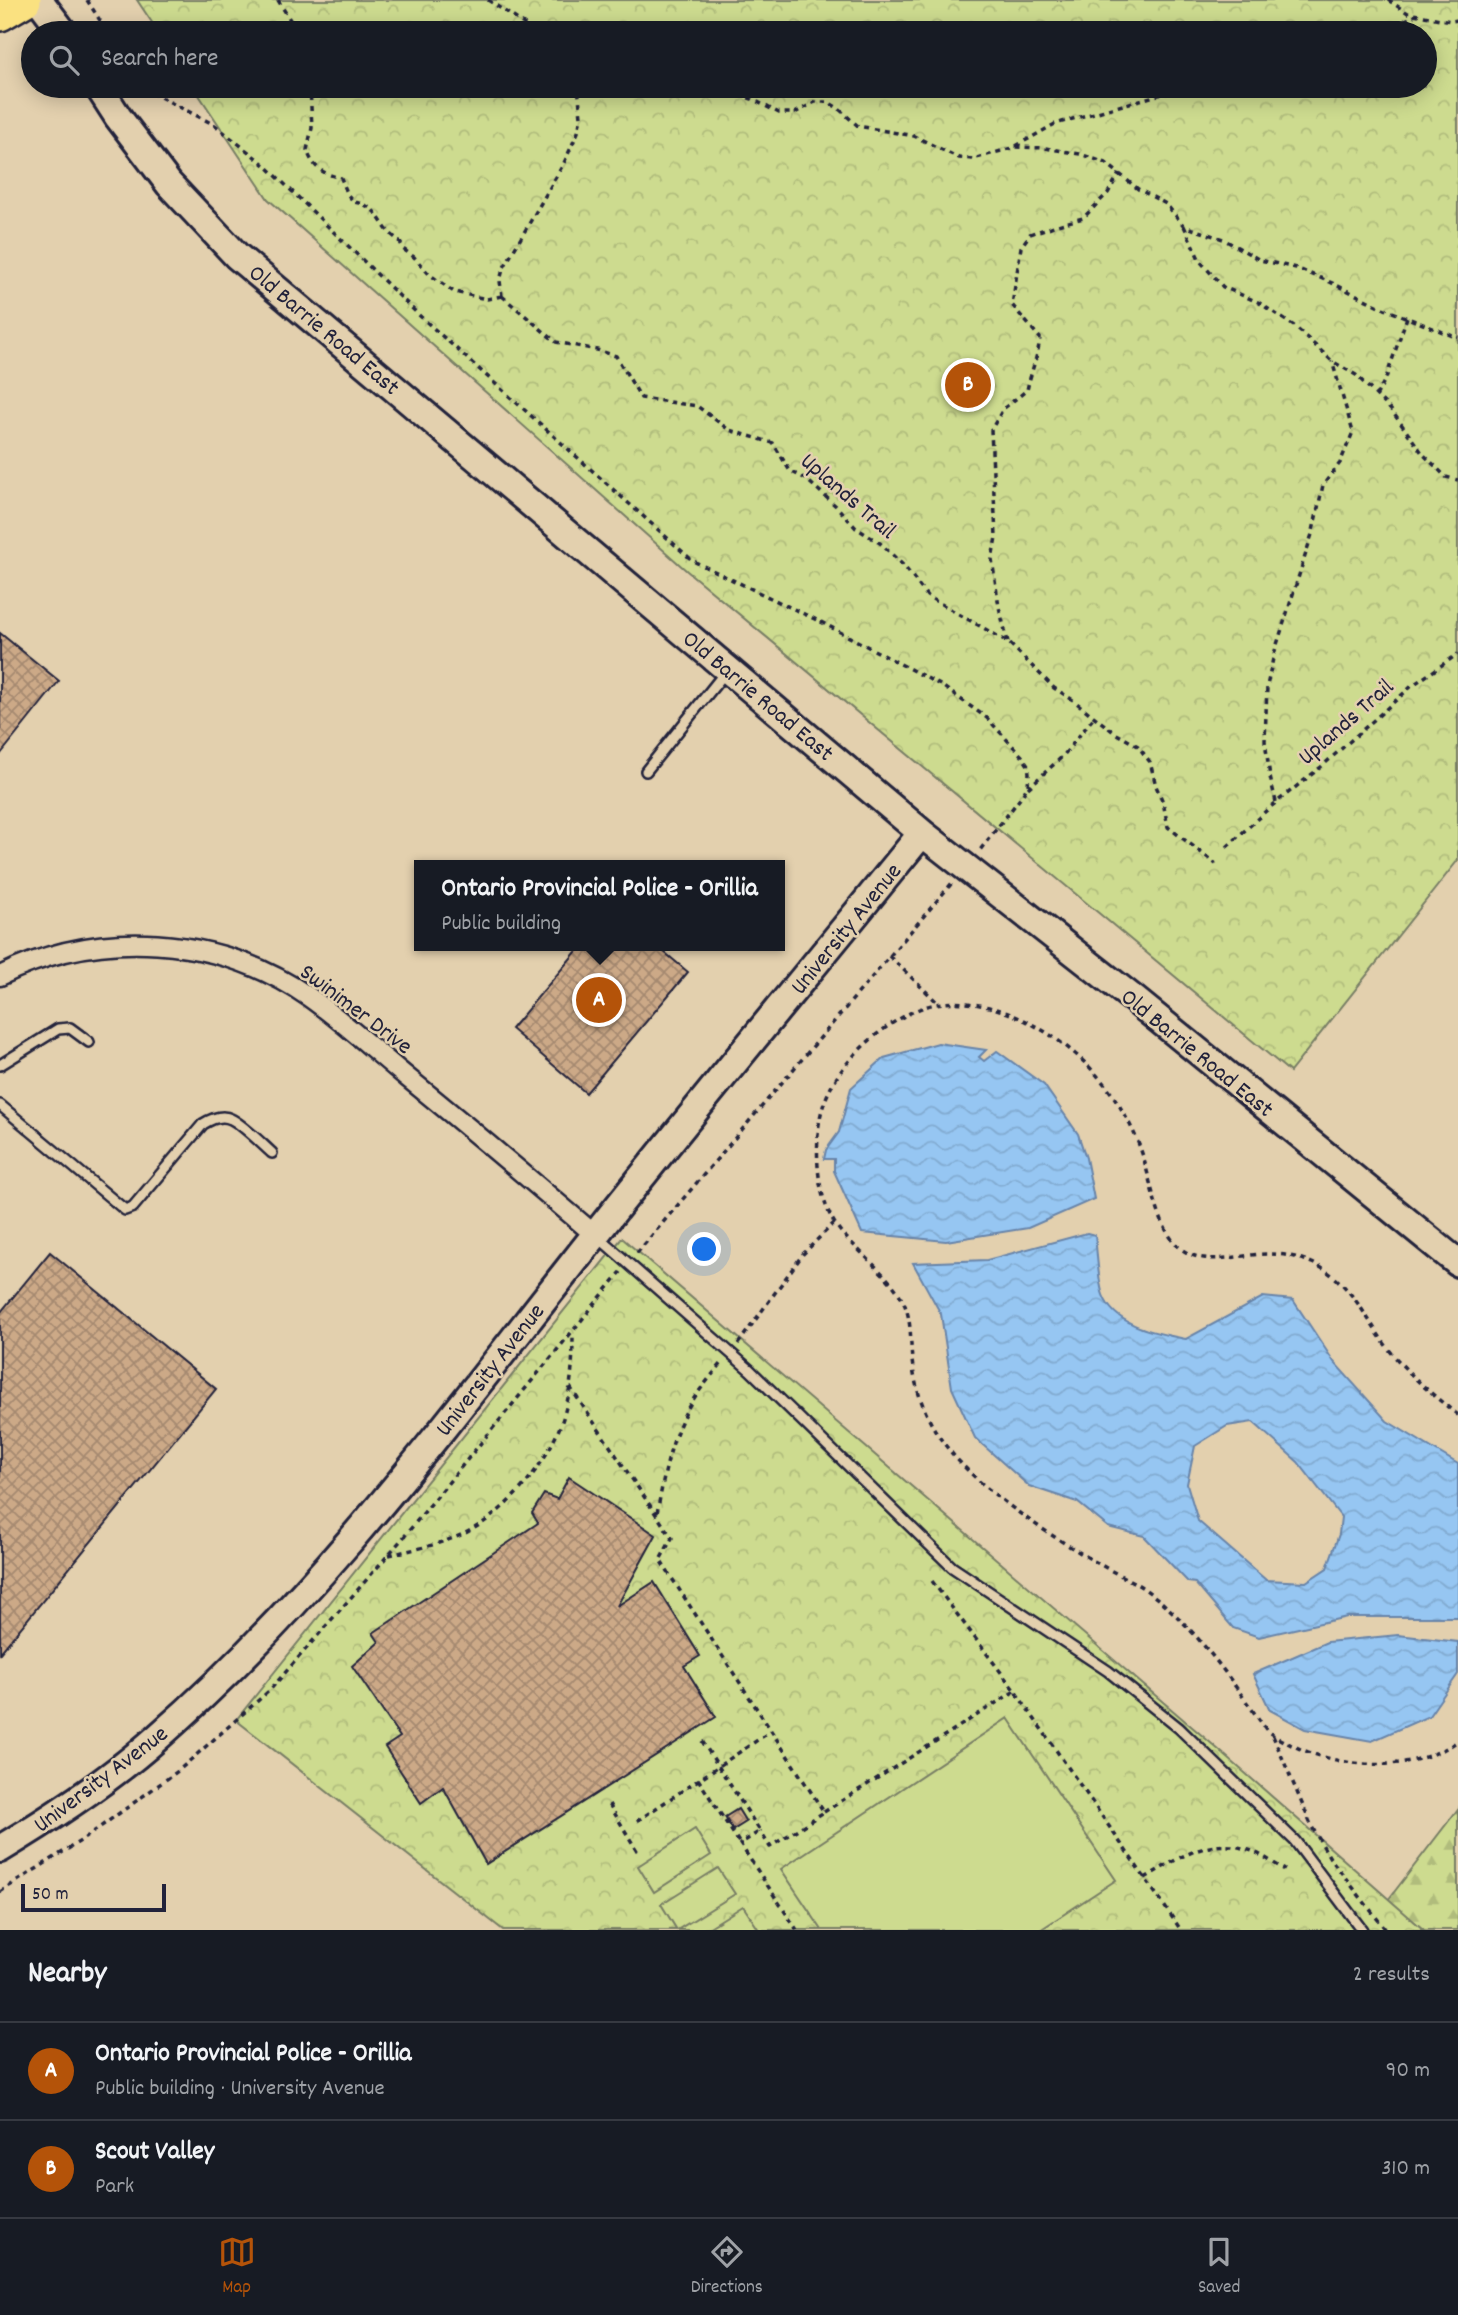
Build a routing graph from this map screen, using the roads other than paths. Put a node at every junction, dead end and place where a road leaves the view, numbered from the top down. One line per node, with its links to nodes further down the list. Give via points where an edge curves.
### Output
1 (24, 0): 3 (highway)
2 (39, 0): 4 (main road)
3 (0, 14)
4 (55, 21)
5 (106, 98): 6 (main road, Old Barrie Road East, via 169,184 237,256)
6 (728, 669): 7 (lane); 8 (main road, Old Barrie Road East)
7 (646, 771)
8 (922, 833): 14 (main road, University Avenue); 15 (main road, Old Barrie Road East)
9 (0, 976): 14 (street, Swinimer Drive, via 48,957 129,942 199,950 247,965 309,997)
10 (89, 1042): 11 (lane, via 70,1028 58,1029)
11 (0, 1065)
12 (0, 1105): 13 (lane, via 125,1210 133,1207 210,1120 230,1118)
13 (272, 1153)
14 (595, 1235): 16 (main road, University Avenue, via 383,1503 242,1659 113,1774); 17 (lane, via 750,1370 952,1567 1108,1671 1180,1728 1295,1841)
15 (1458, 1263)
16 (0, 1849)
17 (1362, 1930)

